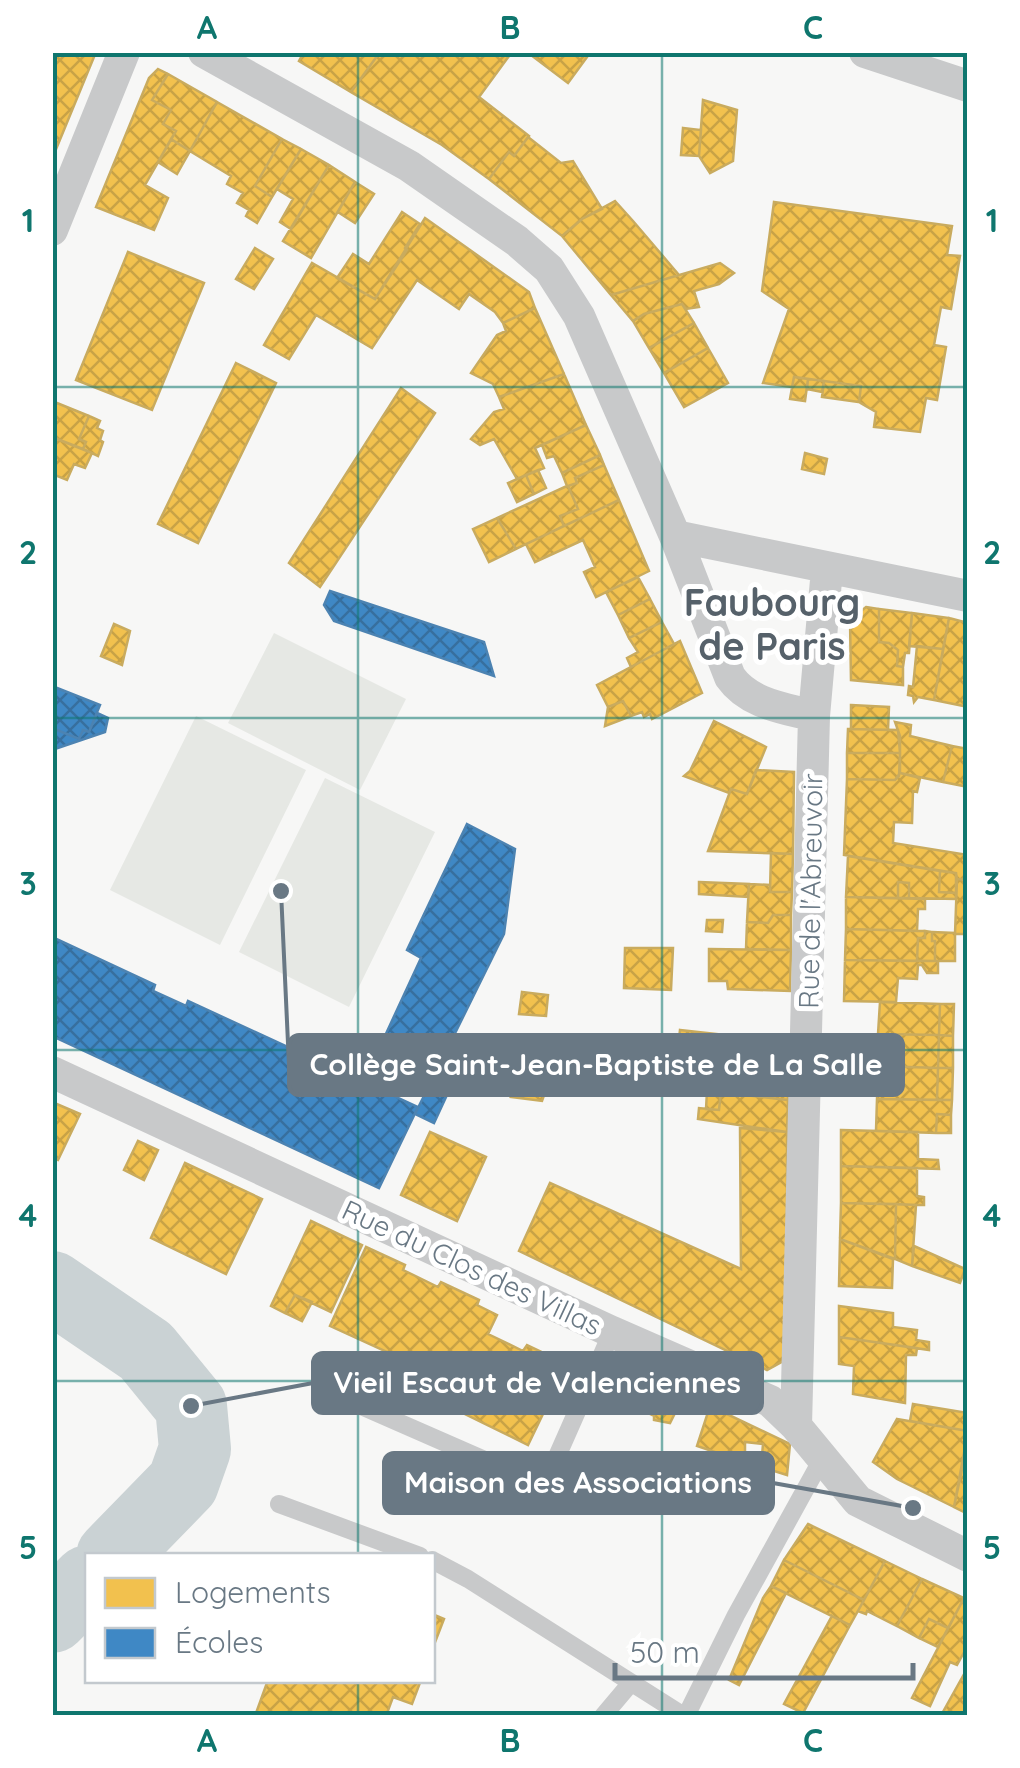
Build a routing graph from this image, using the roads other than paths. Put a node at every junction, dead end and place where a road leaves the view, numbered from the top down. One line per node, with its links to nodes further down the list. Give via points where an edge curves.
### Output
1 (124, 52): 5 (street)
2 (204, 52): 6 (street, via 382,150 549,269 579,316)
3 (865, 52): 4 (street)
4 (968, 86)
5 (52, 230)
6 (675, 536): 7 (street); 9 (street, via 738,689)
7 (827, 569): 8 (street); 9 (street, Rue de l'Abreuvoir)
8 (968, 596)
9 (814, 716): 13 (street, Rue de l'Abreuvoir)
10 (52, 1072): 11 (street, Rue du Clos des Villas)
11 (612, 1332): 12 (lane, via 544,1486); 13 (street, Rue du Clos des Villas, via 770,1401)
12 (327, 1390)
13 (796, 1426): 14 (street, Rue du Clos des Villas)
14 (822, 1458): 17 (street, Rue du Clos des Villas, via 858,1500); 21 (lane)
15 (279, 1504): 16 (lane)
16 (412, 1553)
17 (968, 1556)
18 (435, 1562): 19 (lane)
19 (630, 1684): 20 (lane); 21 (lane)
20 (603, 1716)
21 (685, 1716)

